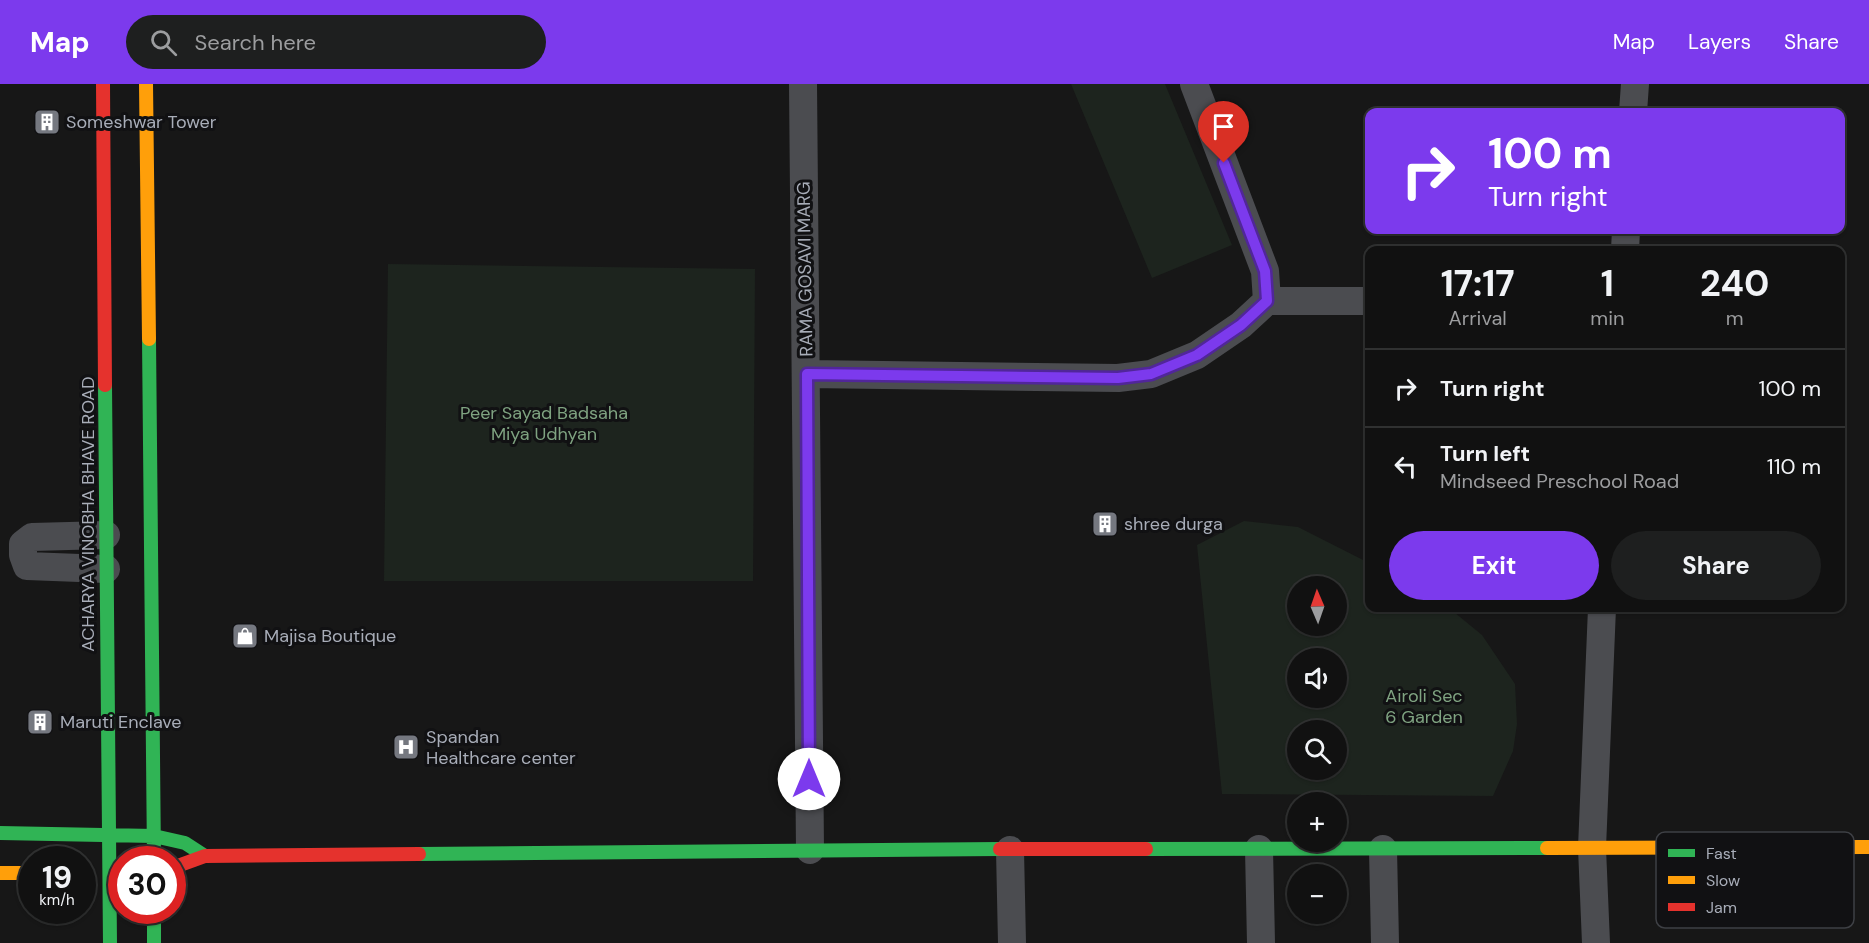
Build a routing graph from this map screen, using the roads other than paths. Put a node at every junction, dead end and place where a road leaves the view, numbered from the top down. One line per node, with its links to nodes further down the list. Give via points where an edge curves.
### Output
1 (103, 84): 10 (street, ACHARYA VINOBHA BHAVE ROAD)
2 (146, 84): 15 (street)
3 (803, 84): 9 (street, RAMA GOSAVI MARG)
4 (1194, 84): 7 (street, via 1265,271)
5 (1635, 84): 6 (street)
6 (1633, 108)
7 (1267, 301): 8 (street); 9 (street, via 1241,325 1197,355 1151,374 1118,378)
8 (1365, 301)
9 (807, 374): 24 (street, RAMA GOSAVI MARG)
10 (106, 535): 11 (street, ACHARYA VINOBHA BHAVE ROAD); 11 (street, via 32,537 23,544 27,566)
11 (106, 569): 14 (street, ACHARYA VINOBHA BHAVE ROAD)
12 (1602, 612): 20 (street)
13 (0, 833): 14 (street)
14 (108, 836): 15 (street); 16 (street, ACHARYA VINOBHA BHAVE ROAD)
15 (154, 836): 17 (street); 26 (street, via 185,843)
16 (109, 846)
17 (154, 846)
18 (1854, 847): 19 (street)
19 (1869, 847)
20 (1592, 848): 21 (street); 23 (street); 37 (street)
21 (1656, 848)
22 (1259, 849): 23 (street); 25 (street); 35 (street)
23 (1383, 849): 36 (street)
24 (810, 850): 25 (street); 26 (street)
25 (1011, 850): 34 (street)
26 (205, 856): 27 (street)
27 (186, 863)
28 (0, 873): 29 (street)
29 (18, 873)
30 (110, 924): 32 (street, ACHARYA VINOBHA BHAVE ROAD)
31 (154, 924): 33 (street)
32 (110, 943)
33 (154, 943)
34 (1012, 943)
35 (1261, 943)
36 (1385, 943)
37 (1596, 943)

